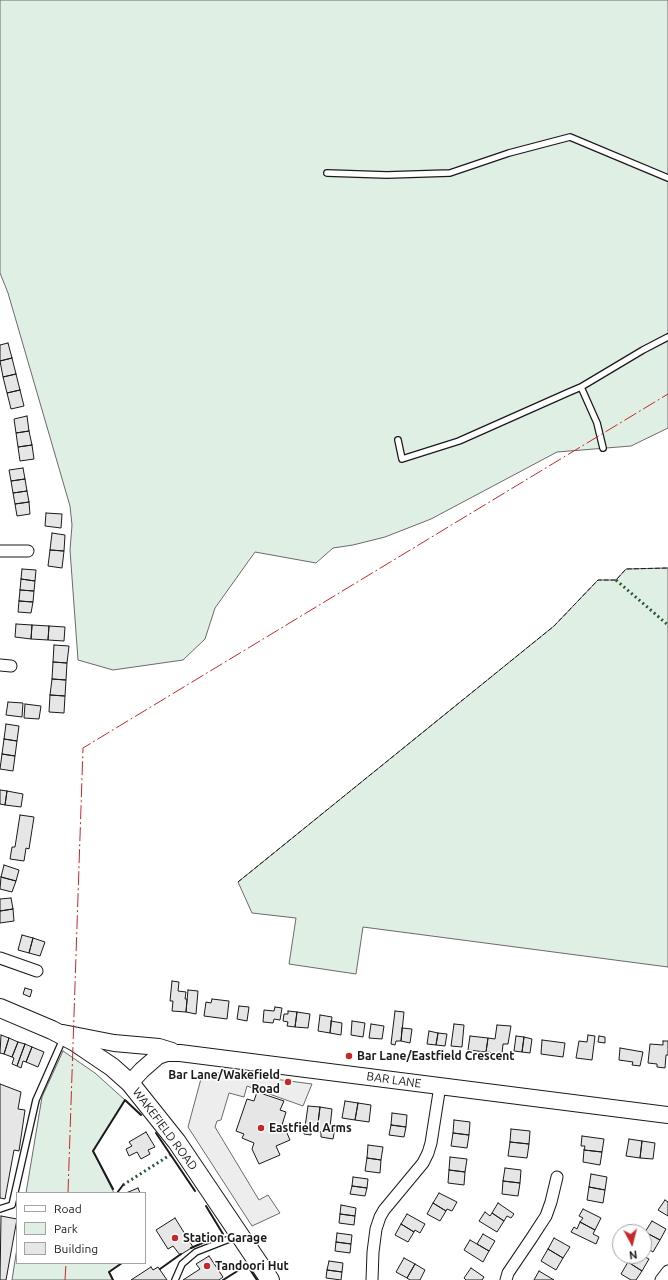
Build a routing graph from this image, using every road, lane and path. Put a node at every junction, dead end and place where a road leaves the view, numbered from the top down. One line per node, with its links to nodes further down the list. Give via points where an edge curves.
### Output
1 (327, 173): 2 (lane, via 450,173 509,153 570,137)
2 (668, 178)
3 (668, 337): 4 (lane)
4 (582, 387): 5 (lane, via 459,441 402,459); 6 (lane, via 597,423)
5 (398, 440)
6 (603, 448)
7 (0, 551): 8 (street)
8 (28, 551)
9 (0, 958): 10 (street)
10 (37, 971)
11 (0, 1008): 12 (main road, WAKEFIELD ROAD)
12 (58, 1033): 13 (main road); 14 (main road, WAKEFIELD ROAD, via 94,1054); 18 (lane, via 36,1100 12,1205)
13 (180, 1053): 14 (main road, BAR LANE, via 158,1056); 15 (main road, BAR LANE)
14 (130, 1083): 19 (main road, WAKEFIELD ROAD, via 177,1142)
15 (440, 1086): 16 (main road, BAR LANE); 23 (street, via 428,1153 380,1217 373,1252)
16 (668, 1115)
17 (556, 1177): 24 (street, via 546,1216 508,1273)
18 (0, 1209)
19 (241, 1235): 21 (lane, via 196,1252 182,1264); 22 (main road, WAKEFIELD ROAD)
20 (668, 1271): 25 (street)
21 (175, 1280)
22 (270, 1280)
23 (372, 1280)
24 (506, 1280)
25 (661, 1280)

